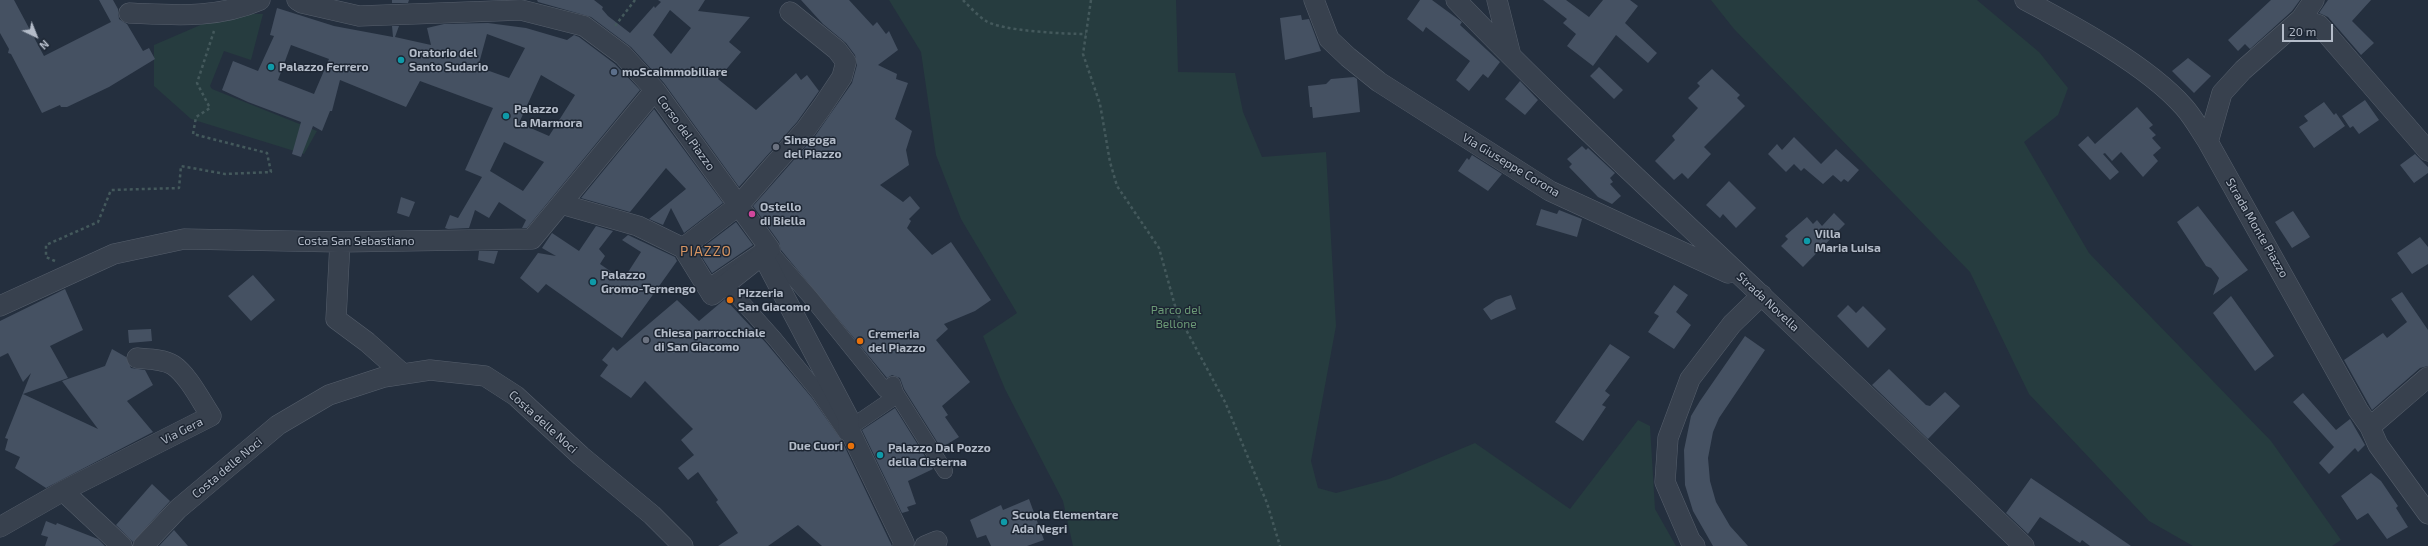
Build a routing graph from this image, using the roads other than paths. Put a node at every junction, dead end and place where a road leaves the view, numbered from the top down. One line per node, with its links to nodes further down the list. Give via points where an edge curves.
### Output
1 (260, 0): 9 (street, via 199,16)
2 (296, 0): 12 (street, Corso del Piazzo, via 359,16 521,10 584,26 623,55)
3 (1314, 0): 20 (street, Via Giuseppe Corona, via 1330,39 1379,82 1550,191)
4 (1456, 0): 11 (street, Strada Novella)
5 (1497, 0): 11 (street)
6 (2025, 0): 13 (street, Strada Monte Piazzo, via 2069,23 2151,77 2184,107)
7 (2314, 0): 10 (street)
8 (790, 12): 16 (street, via 837,50 846,62 842,77 806,129)
9 (129, 13)
10 (2301, 19): 13 (street, via 2243,70 2222,93); 14 (street, via 2319,25)
11 (1512, 58): 20 (street, Strada Novella)
12 (655, 90): 15 (street, Costa San Sebastiano); 16 (street, Corso del Piazzo)
13 (2208, 142): 29 (street, Strada Monte Piazzo, via 2358,410)
14 (2428, 151)
15 (561, 204): 17 (street, Costa San Sebastiano, via 532,239); 18 (street, via 638,226)
16 (739, 204): 18 (street); 19 (street, Corso del Piazzo)
17 (340, 242): 23 (street, Costa San Sebastiano, via 184,239 114,254); 25 (street, via 336,319)
18 (683, 248): 21 (street)
19 (766, 253): 21 (street); 27 (street, via 811,298 884,390 893,384); 28 (street, Corso del Piazzo)
20 (1746, 282): 22 (street, Strada Novella)
21 (717, 292): 28 (street, via 734,293 819,393 846,433)
22 (1762, 296): 38 (street, via 1732,324 1690,379 1668,438 1665,482); 39 (street, Strada Novella)
23 (0, 306)
24 (137, 358): 31 (street, Via Gera, via 159,360 174,365 193,387 210,416)
25 (403, 374): 35 (street, Costa delle Noci, via 384,377 329,395 278,425 178,509); 36 (street, Costa delle Noci, via 430,370 485,376 516,396 581,456 652,515)
26 (2428, 377): 29 (street)
27 (896, 393): 28 (street, via 895,398); 30 (street)
28 (849, 424): 37 (street, Corso del Piazzo, via 904,543)
29 (2370, 427): 32 (street, Strada Monte Piazzo, via 2378,445)
30 (945, 471)
31 (63, 491): 33 (street, Via Gera); 34 (street)
32 (2428, 514)
33 (0, 527)
34 (122, 546)
35 (143, 546)
36 (683, 546)
37 (902, 546)
38 (1695, 546)
39 (2024, 546)

